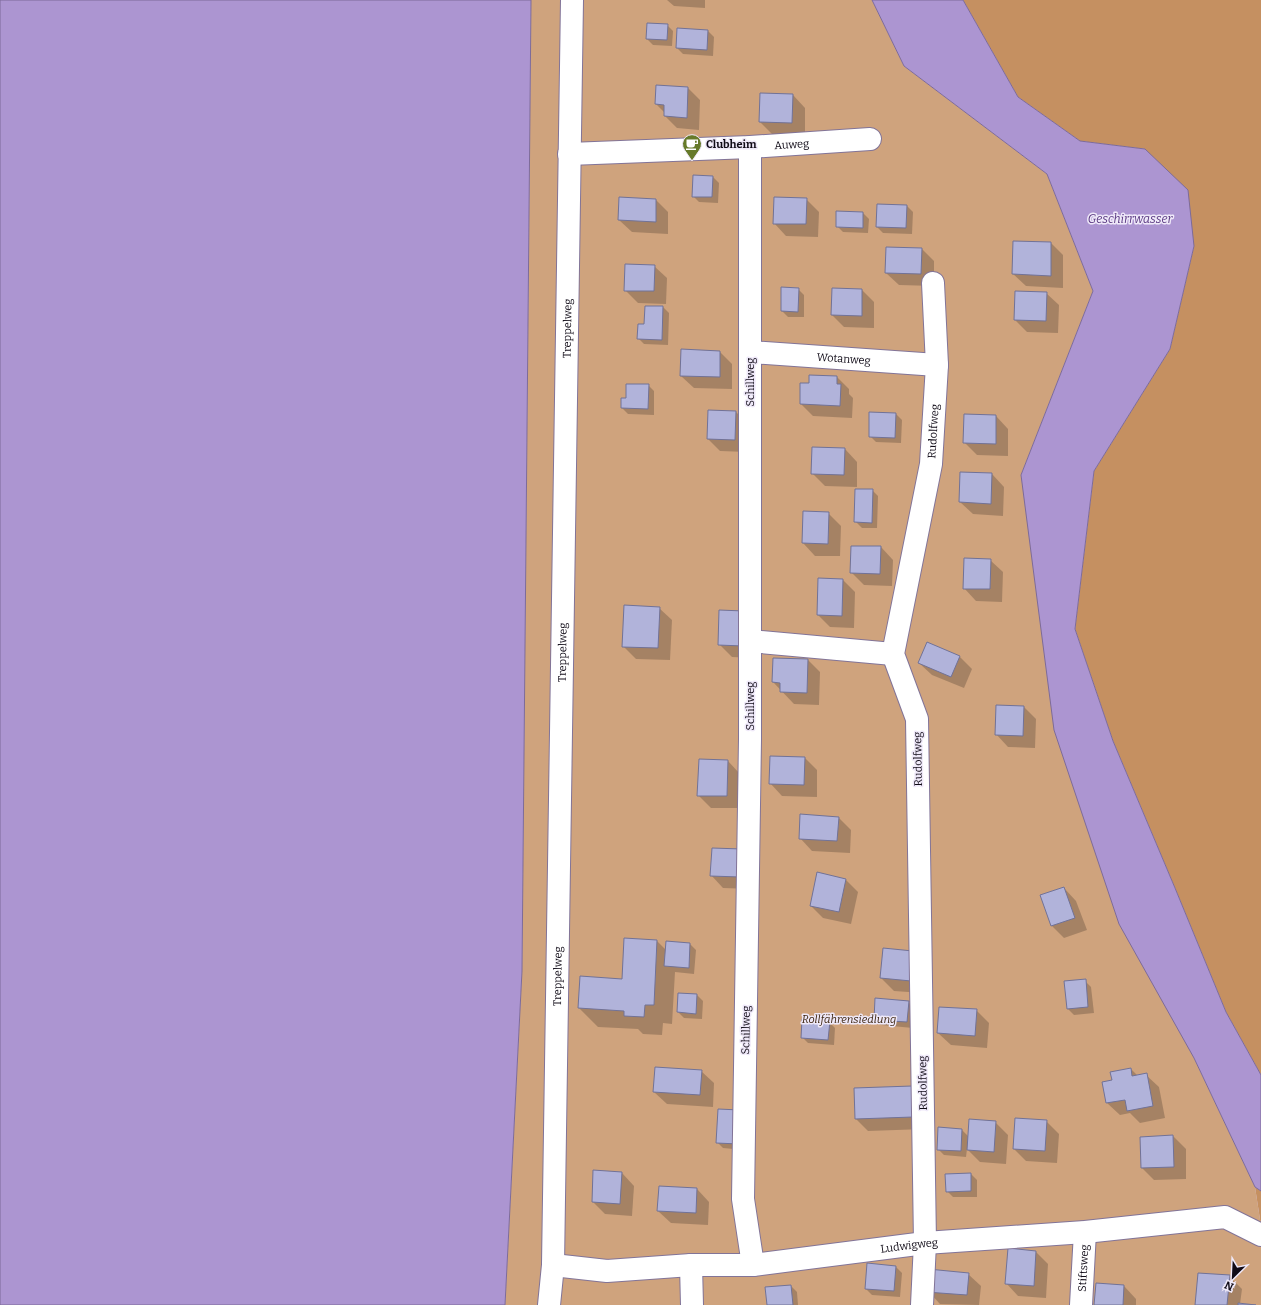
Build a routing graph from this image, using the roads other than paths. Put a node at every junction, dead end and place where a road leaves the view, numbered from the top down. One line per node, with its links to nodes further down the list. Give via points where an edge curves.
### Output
1 (572, 0): 4 (street, Treppelweg)
2 (870, 139): 3 (street, Auweg)
3 (750, 147): 4 (street, Auweg); 6 (street, Schillweg)
4 (569, 154): 13 (street, Treppelweg)
5 (933, 283): 7 (street, Rudolfweg)
6 (750, 352): 7 (street, Wotanweg); 8 (street, Schillweg)
7 (937, 365): 9 (street, Rudolfweg, via 931,464)
8 (750, 641): 9 (street); 15 (street, Schillweg, via 743,1199)
9 (893, 654): 12 (street, Rudolfweg, via 917,719)
10 (1085, 1232): 11 (street, Ludwigweg, via 1225,1216); 12 (street, Ludwigweg); 19 (street, Stiftsweg)
11 (1261, 1235)
12 (925, 1243): 15 (street, Ludwigweg); 18 (street, Rudolfweg)
13 (553, 1265): 14 (street, Ludwigweg, via 607,1271); 16 (street, Treppelweg)
14 (691, 1265): 15 (street, Ludwigweg); 17 (street)
15 (753, 1265)
16 (549, 1305)
17 (692, 1305)
18 (922, 1305)
19 (1081, 1305)

